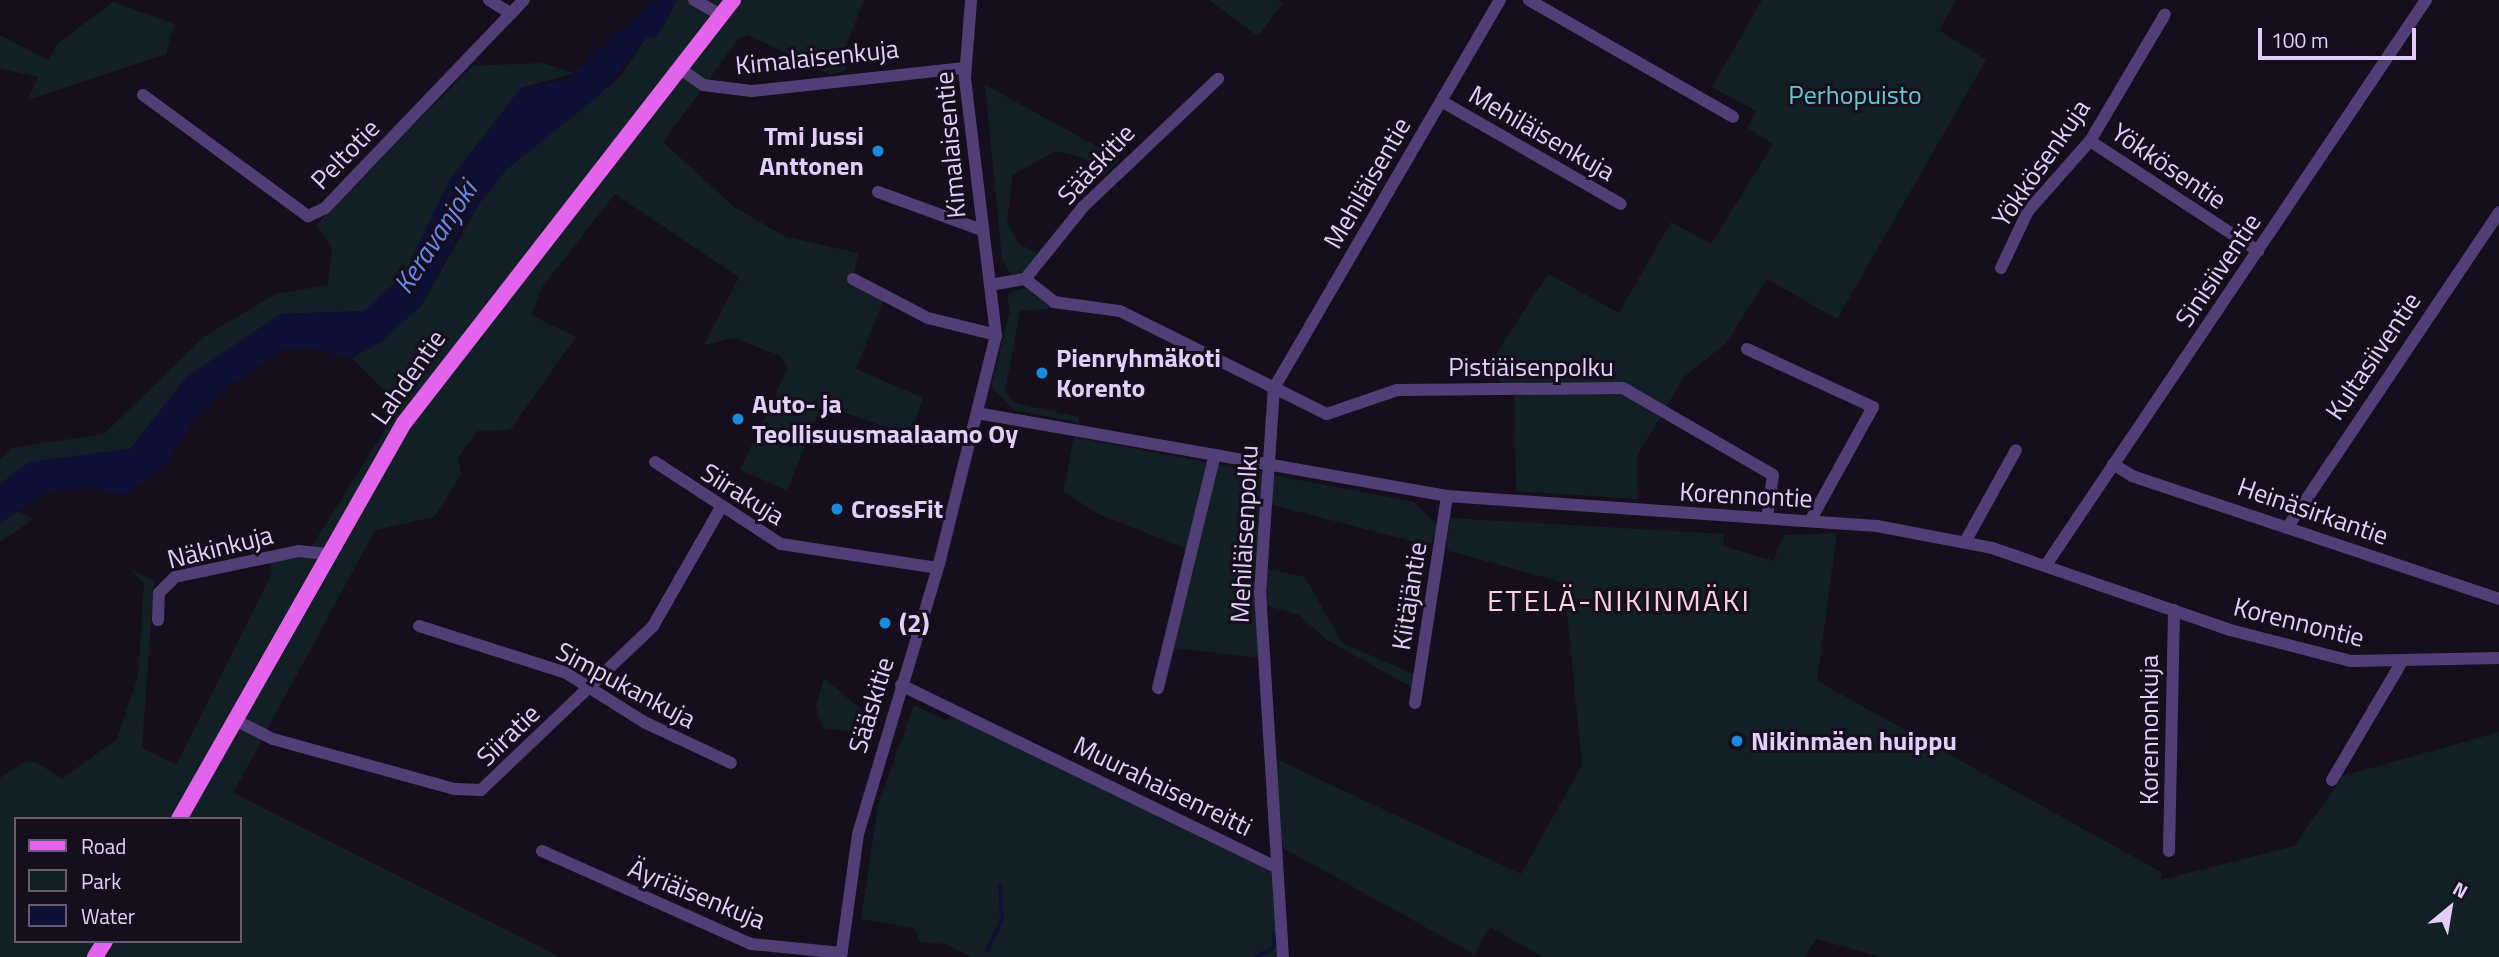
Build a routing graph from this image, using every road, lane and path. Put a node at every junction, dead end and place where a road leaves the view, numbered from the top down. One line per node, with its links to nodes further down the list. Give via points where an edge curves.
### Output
1 (489, 0): 9 (street)
2 (524, 0): 9 (street, Peltotie)
3 (694, 0): 11 (street)
4 (733, 0): 11 (main road, Lahdentie)
5 (971, 0): 13 (street, Kimalaisentie)
6 (1500, 0): 16 (street, Mehiläisentie)
7 (1529, 0): 17 (street)
8 (2426, 0): 23 (street, Sinisiiventie)
9 (511, 14): 15 (street, Peltotie, via 325,208 308,216)
10 (2165, 14): 18 (street, Yökkösenkuja)
11 (721, 15): 12 (main road, Lahdentie)
12 (679, 68): 13 (street, Kimalaisenkuja, via 723,90); 43 (main road, Lahdentie, via 454,353)
13 (965, 68): 22 (street, Kimalaisentie)
14 (1218, 79): 26 (street, Sääskitie, via 1084,206)
15 (143, 95)
16 (1441, 101): 20 (street, Mehiläisenkuja); 30 (street, Mehiläisentie)
17 (1733, 117)
18 (2090, 141): 23 (street, Yökkösentie); 24 (street, Yökkösenkuja, via 2042,191)
19 (878, 192): 22 (street)
20 (1622, 204)
21 (2499, 212): 41 (street, Kultasiiventie)
22 (979, 229): 27 (street, Kimalaisentie)
23 (2258, 251): 36 (street, Sinisiiventie)
24 (2001, 268)
25 (853, 279): 28 (street, via 928,318)
26 (1025, 279): 27 (street); 30 (street, via 1054,302 1120,311)
27 (990, 285): 28 (street, Sääskitie)
28 (996, 335): 31 (street, Sääskitie)
29 (1747, 349): 40 (street, via 1873,407)
30 (1275, 388): 35 (street, Mehiläisenpolku); 39 (street, Pistiäisenpolku, via 1327,414 1397,390 1623,388 1773,475)
31 (977, 413): 33 (street, Korennontie); 45 (street, Sääskitie)
32 (2016, 450): 42 (street)
33 (1215, 455): 35 (street, Korennontie); 54 (street)
34 (655, 462): 38 (street, Siirakuja)
35 (1270, 464): 37 (street, Korennontie); 62 (street, Mehiläisenpolku, via 1260,593)
36 (2113, 464): 41 (street, Heinäsirkantie, via 2132,476); 44 (street, Sinisiiventie)
37 (1447, 496): 39 (street, Korennontie); 55 (street, Kiitäjäntie)
38 (720, 509): 45 (street, Siirakuja, via 781,544); 52 (street, Siiratie, via 653,626)
39 (1767, 518): 40 (street, Korennontie)
40 (1810, 521): 42 (street, Korennontie)
41 (2287, 528): 46 (street, Heinäsirkantie)
42 (1965, 542): 44 (street, Korennontie)
43 (324, 554): 48 (street, Näkinkuja, via 298,551 175,577 159,593); 56 (main road, Lahdentie)
44 (2046, 565): 47 (street, Korennontie)
45 (937, 568): 53 (street, Sääskitie)
46 (2499, 599)
47 (2174, 610): 51 (street, Korennontie, via 2291,647); 60 (street, Korennonkuja)
48 (158, 620)
49 (419, 626): 52 (street, Simpukankuja)
50 (2499, 658): 51 (street, Korennontie)
51 (2400, 665): 58 (street)
52 (590, 685): 56 (street, Siiratie, via 498,778 474,792 273,739); 57 (street, Simpukankuja, via 643,722)
53 (901, 685): 62 (street, Muurahaisenreitti); 64 (street, Sääskitie, via 858,834)
54 (1158, 688)
55 (1415, 703)
56 (235, 720): 59 (main road, Lahdentie)
57 (731, 763)
58 (2332, 780)
59 (180, 817)
60 (2169, 850)
61 (542, 851): 64 (street, Äyriäisenkuja, via 751,944)
62 (1276, 867): 63 (street)
63 (1283, 951): 65 (street)
64 (842, 955)
65 (1294, 957)

